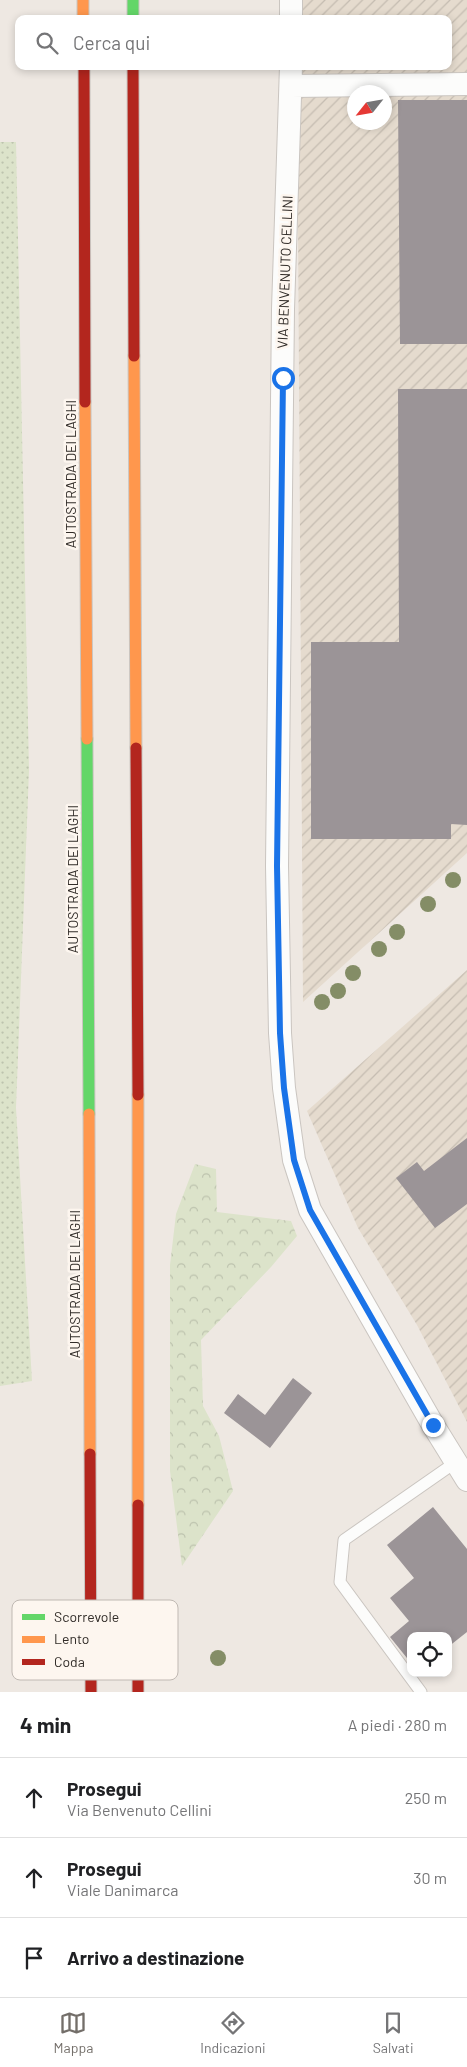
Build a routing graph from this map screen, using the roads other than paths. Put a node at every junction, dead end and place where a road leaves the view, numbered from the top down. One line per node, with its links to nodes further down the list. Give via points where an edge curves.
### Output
1 (83, 0): 4 (highway)
2 (133, 0): 5 (highway)
3 (292, 0): 6 (street)
4 (83, 15)
5 (133, 15)
6 (291, 15)
7 (84, 70): 12 (highway, AUTOSTRADA DEI LAGHI)
8 (133, 70): 13 (highway)
9 (291, 76): 10 (street); 11 (street, VIA BENVENUTO CELLINI, via 283,309 277,866 284,1088 294,1160 310,1210)
10 (467, 84)
11 (461, 1471): 14 (lane, via 344,1540 340,1582)
12 (91, 1600)
13 (138, 1600)
14 (421, 1692)

